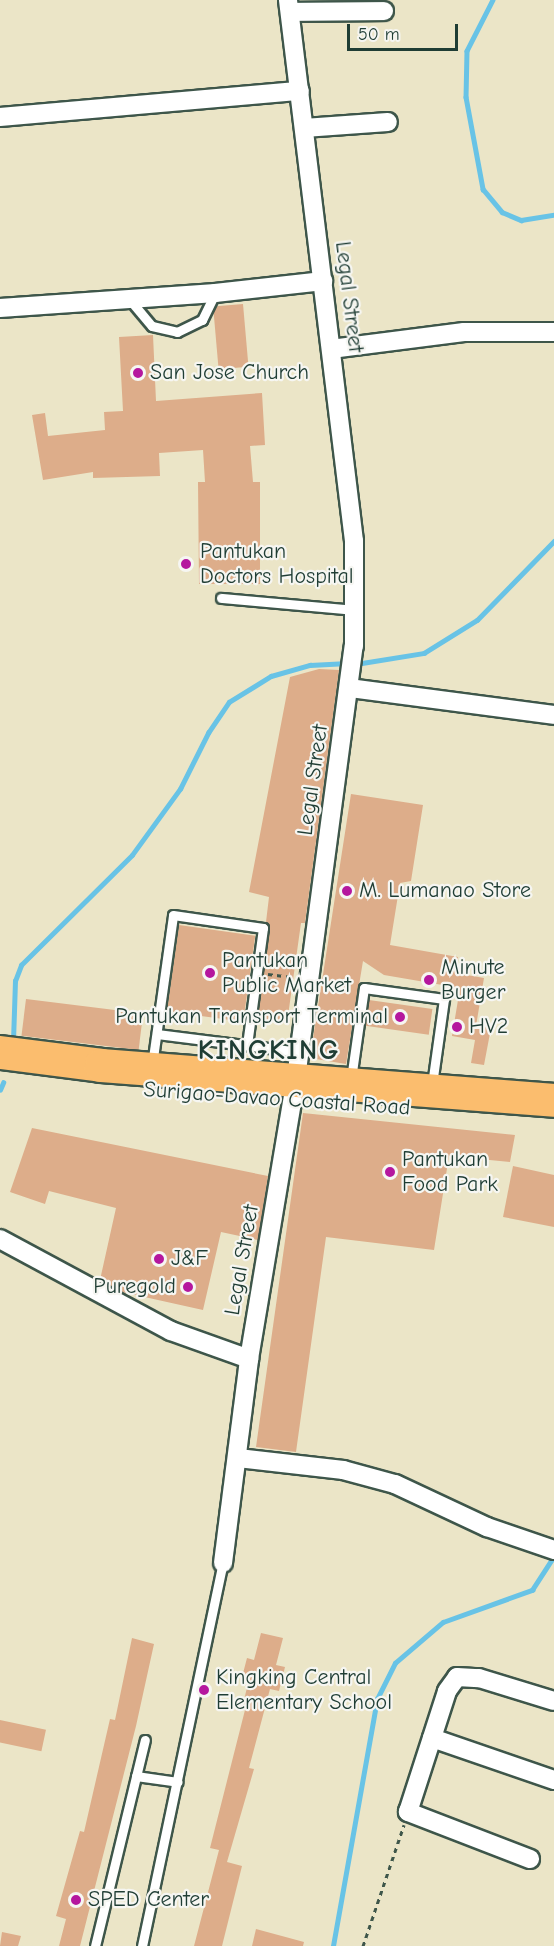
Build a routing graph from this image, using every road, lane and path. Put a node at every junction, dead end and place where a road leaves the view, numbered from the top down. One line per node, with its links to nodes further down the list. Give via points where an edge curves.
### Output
1 (289, 6): 2 (street); 3 (street, Legal Street)
2 (384, 11)
3 (300, 91): 4 (street); 6 (street, Legal Street)
4 (0, 117)
5 (388, 122): 6 (street)
6 (304, 128): 7 (street, Legal Street)
7 (323, 281): 8 (street); 12 (street, Legal Street)
8 (215, 293): 9 (street); 9 (lane, via 202,320 177,332 152,326)
9 (130, 300): 10 (street)
10 (0, 308)
11 (554, 332): 12 (street, via 464,332)
12 (332, 349): 14 (street, Legal Street, via 354,541)
13 (221, 598): 14 (lane)
14 (356, 610): 15 (street, Legal Street)
15 (350, 688): 16 (street); 18 (street, Legal Street)
16 (554, 715)
17 (257, 973): 18 (path); 19 (lane, via 263,928 173,915); 20 (lane)
18 (310, 980): 23 (street, Legal Street)
19 (157, 1034): 20 (lane); 22 (lane)
20 (247, 1045): 23 (lane)
21 (1, 1062): 22 (highway, Surigao-Davao Coastal Road); 23 (highway, Surigao-Davao Coastal Road, via 98,1086)
22 (152, 1069): 23 (highway, Surigao-Davao Coastal Road)
23 (296, 1077): 24 (highway, Surigao-Davao Coastal Road); 26 (highway, Surigao-Davao Coastal Road); 28 (street, Legal Street)
24 (351, 1083): 25 (highway, Surigao-Davao Coastal Road); 25 (lane, via 364,988 444,999)
25 (432, 1090): 26 (highway, Surigao-Davao Coastal Road)
26 (551, 1109)
27 (0, 1239): 28 (street, via 171,1331)
28 (249, 1359): 29 (street, Legal Street)
29 (238, 1458): 30 (street, via 343,1470 395,1484 487,1527); 31 (street, Legal Street)
30 (554, 1550)
31 (224, 1563): 37 (lane)
32 (554, 1701): 33 (street, via 479,1678 457,1677 447,1691)
33 (432, 1738): 36 (street); 38 (street)
34 (145, 1740): 35 (lane)
35 (136, 1776): 37 (lane); 40 (lane)
36 (554, 1780)
37 (178, 1782): 41 (lane)
38 (408, 1812): 39 (street); 42 (path)
39 (530, 1859)
40 (95, 1946)
41 (142, 1946)
42 (363, 1946)

